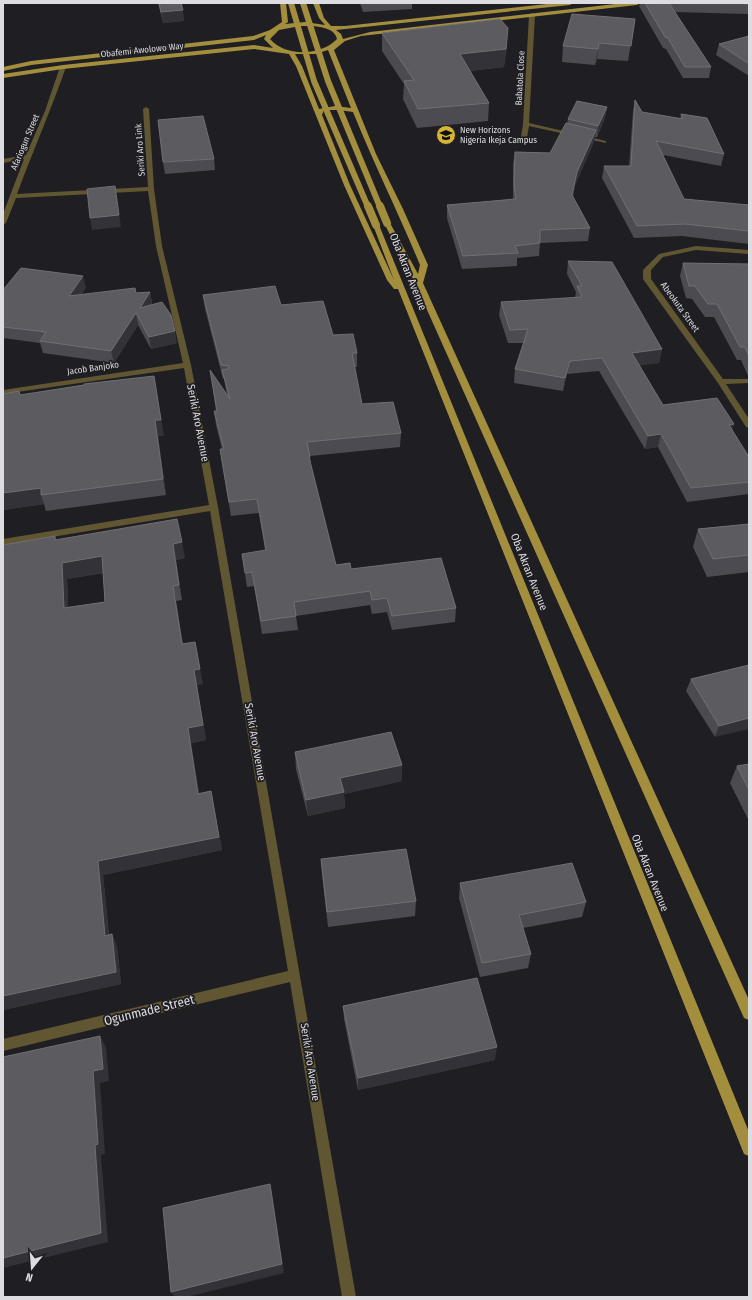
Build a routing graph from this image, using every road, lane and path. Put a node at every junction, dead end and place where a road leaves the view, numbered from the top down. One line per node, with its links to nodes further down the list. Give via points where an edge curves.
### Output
1 (283, 3): 10 (main road)
2 (292, 3): 39 (main road, Oba Akran Avenue, bridge, via 314,81)
3 (303, 3): 38 (main road, Oba Akran Avenue, bridge, via 328,81 387,223)
4 (316, 3): 9 (main road)
5 (570, 3): 12 (main road)
6 (634, 3): 7 (main road); 8 (street); 11 (main road)
7 (637, 3)
8 (645, 4)
9 (319, 11): 12 (main road, via 340,24); 13 (main road)
10 (284, 13): 14 (main road, via 285,22); 16 (main road, via 276,24)
11 (532, 15): 15 (main road); 29 (street, Babatola Close)
12 (380, 24): 13 (main road, Obafemi Awolowo Way)
13 (330, 28): 14 (main road, Obafemi Awolowo Way, via 300,24); 17 (main road, via 340,39)
14 (274, 30): 16 (main road, Obafemi Awolowo Way, via 254,38); 19 (main road, Obafemi Awolowo Way, via 267,39 269,44)
15 (396, 31): 17 (main road, Obafemi Awolowo Way, via 350,37); 24 (main road, via 363,38 341,49 337,54)
16 (229, 41): 23 (main road, Obafemi Awolowo Way, via 31,63)
17 (333, 47): 20 (main road, Obafemi Awolowo Way, via 315,52); 24 (main road, via 331,50)
18 (239, 49): 19 (main road, Obafemi Awolowo Way); 21 (main road, via 269,52); 22 (main road, Obafemi Awolowo Way)
19 (283, 51): 20 (main road, Obafemi Awolowo Way)
20 (291, 52): 21 (main road)
21 (296, 62): 28 (main road)
22 (63, 67): 25 (main road, Obafemi Awolowo Way); 32 (street, Afariogun Street, via 48,111)
23 (3, 69)
24 (338, 69): 27 (main road)
25 (3, 76)
26 (146, 109): 34 (street, Seriki Aro Link)
27 (356, 111): 28 (main road, via 346,107 333,107 322,109); 38 (main road, via 424,266)
28 (318, 115): 39 (main road, via 391,280)
29 (526, 124): 30 (street); 31 (street, Babatola Close)
30 (604, 142)
31 (523, 143)
32 (28, 156): 33 (street); 35 (street, Afariogun Street)
33 (3, 161)
34 (151, 189): 35 (street); 40 (street, Seriki Aro Avenue, via 159,246)
35 (13, 196): 36 (street, Afariogun Street)
36 (3, 223)
37 (749, 252): 42 (street, Abeokuta Street, via 696,248 661,255 647,270 647,280)
38 (419, 283): 48 (main road, Oba Akran Avenue)
39 (405, 297): 50 (main road, Oba Akran Avenue)
40 (187, 365): 43 (street, Jacob Banjoko); 45 (street, Seriki Aro Avenue)
41 (749, 381): 42 (street)
42 (720, 382): 44 (street, Abeokuta Street)
43 (3, 392)
44 (749, 426)
45 (214, 506): 46 (street); 47 (street, Seriki Aro Avenue)
46 (3, 542)
47 (295, 975): 49 (street, Ogunmade Street); 51 (street, Seriki Aro Avenue)
48 (749, 1014)
49 (3, 1045)
50 (749, 1149)
51 (349, 1297)

